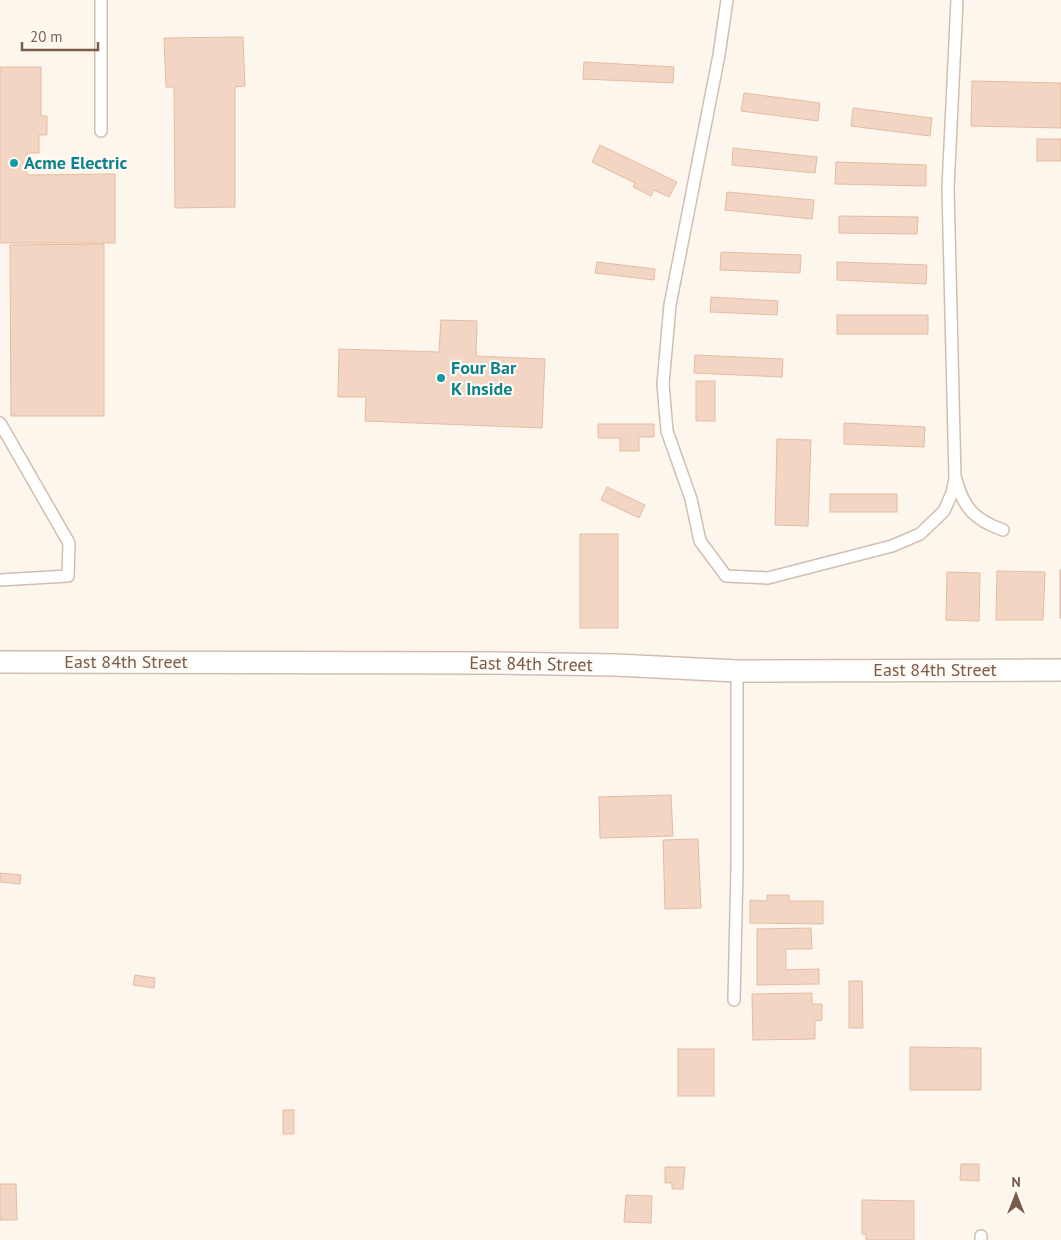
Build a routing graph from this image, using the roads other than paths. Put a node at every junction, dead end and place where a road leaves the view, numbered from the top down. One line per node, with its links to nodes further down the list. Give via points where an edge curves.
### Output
1 (102, 0): 4 (lane)
2 (727, 0): 6 (lane, via 670,305 662,384 667,431 691,499 700,541 726,576 768,578 892,546 920,534 944,511)
3 (956, 0): 6 (lane, via 948,188)
4 (101, 132)
5 (0, 423): 8 (lane, via 69,543 68,576)
6 (955, 478): 7 (lane, via 971,511 986,524)
7 (1003, 530)
8 (0, 580)
9 (0, 662): 11 (street, East 84th Street, via 495,663)
10 (1061, 670): 11 (street, East 84th Street)
11 (737, 671): 12 (lane)
12 (734, 1000)

